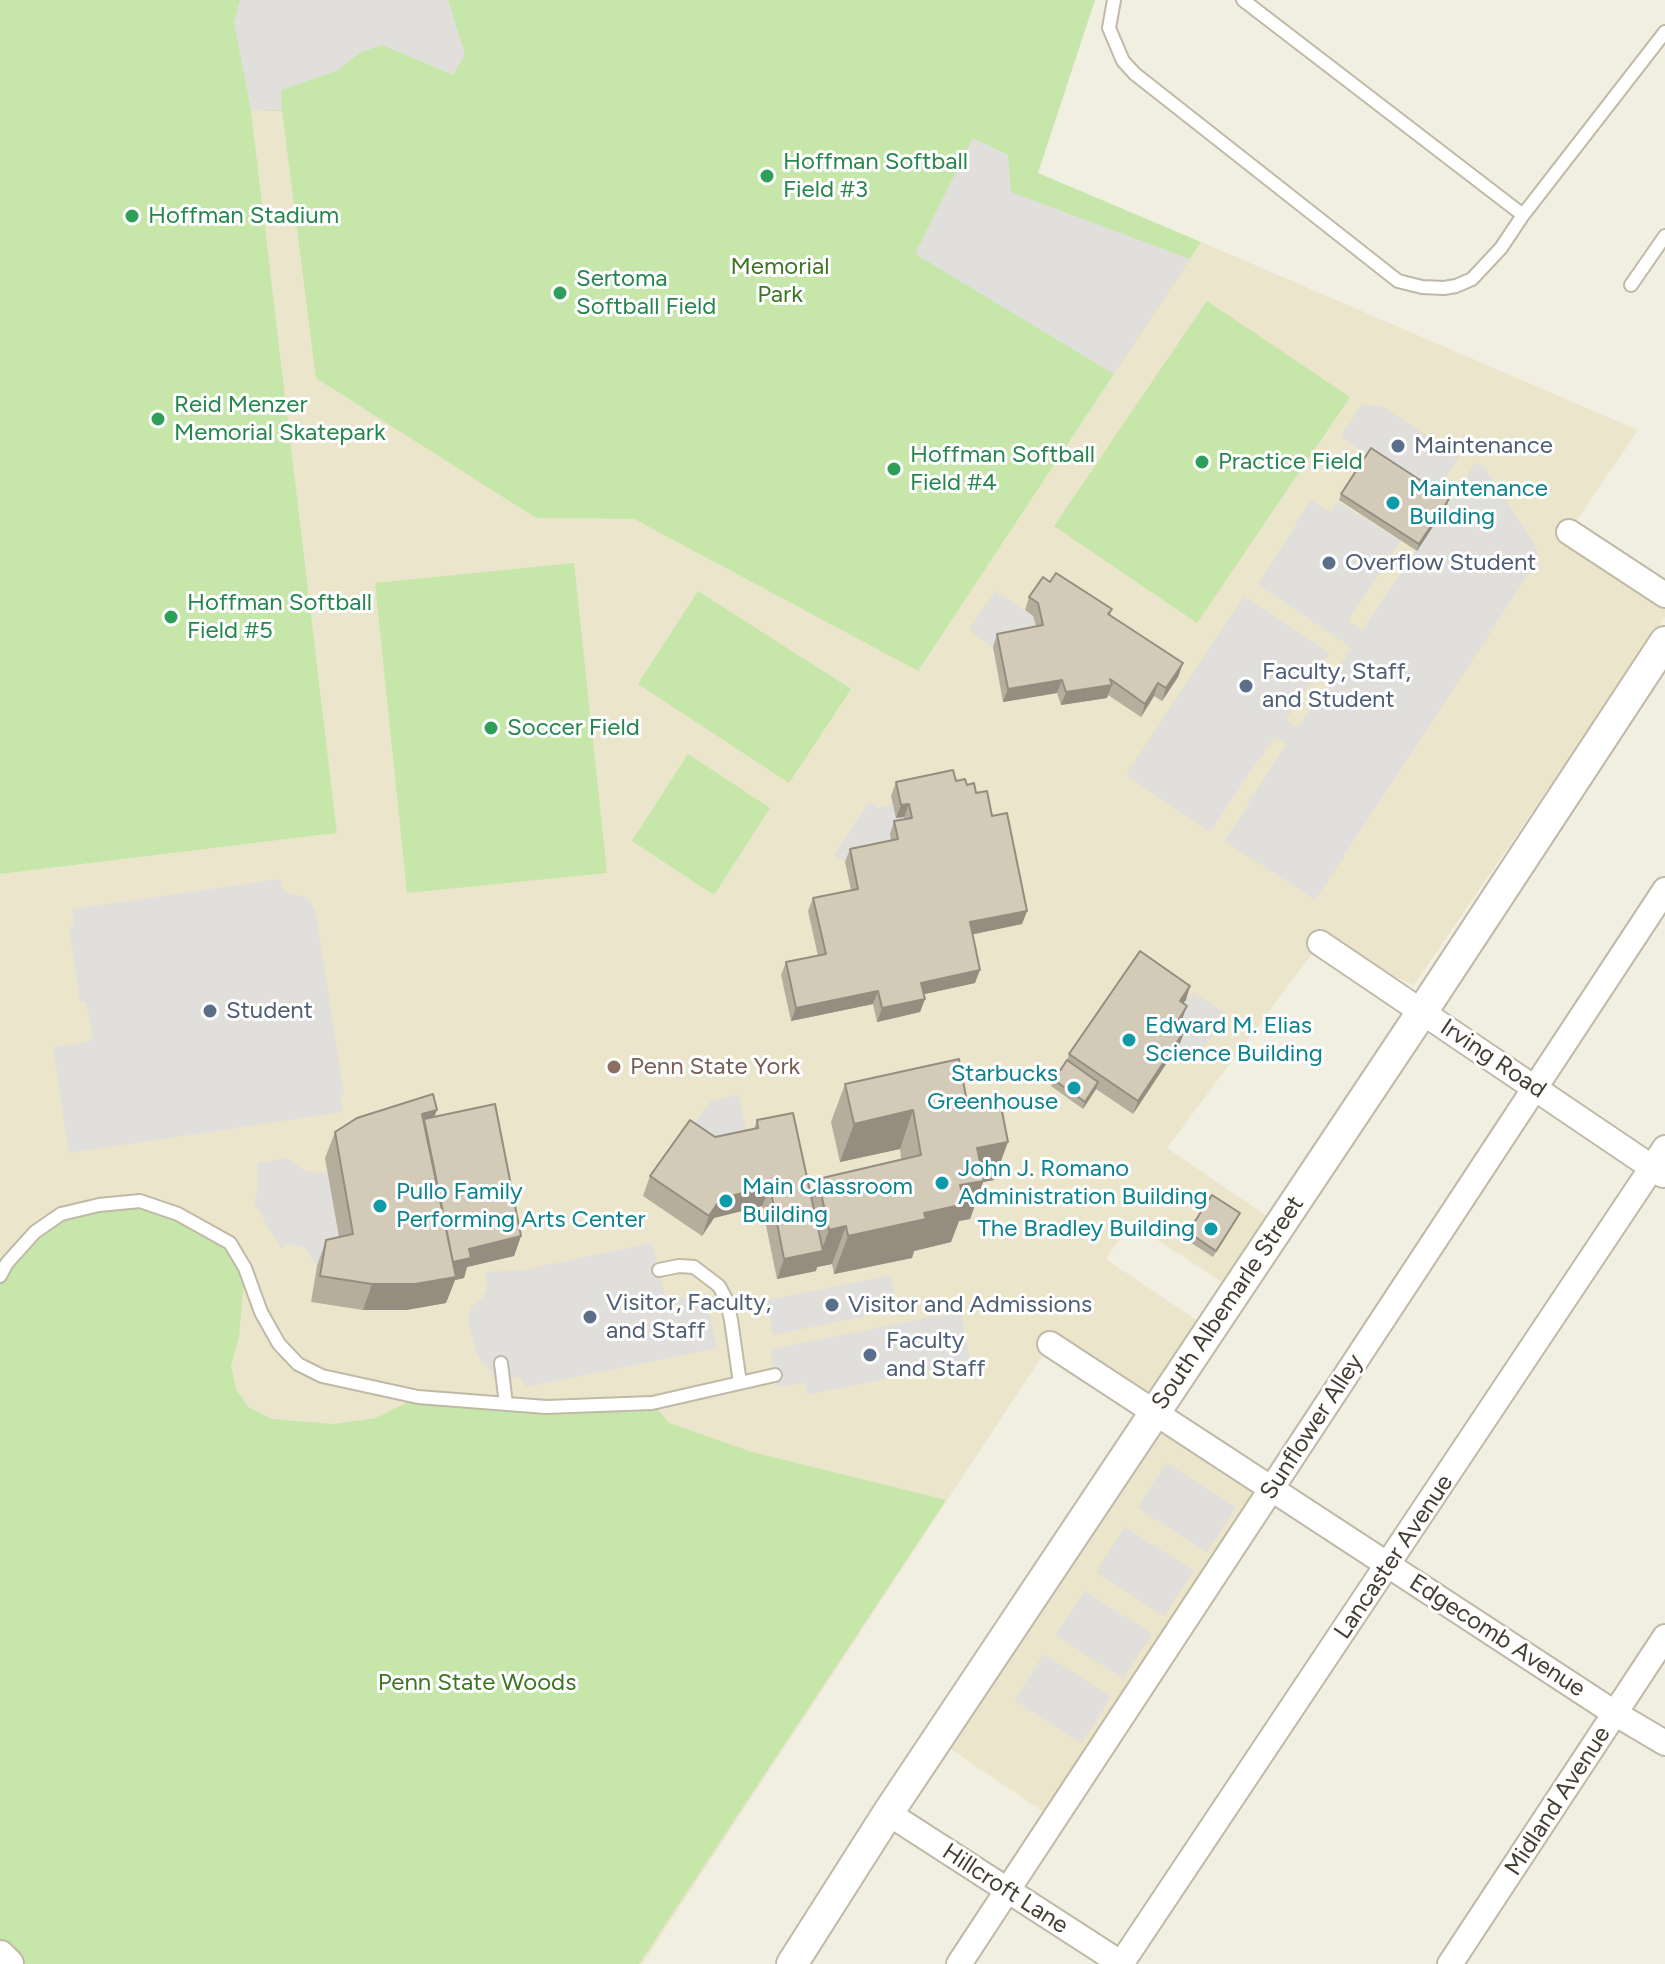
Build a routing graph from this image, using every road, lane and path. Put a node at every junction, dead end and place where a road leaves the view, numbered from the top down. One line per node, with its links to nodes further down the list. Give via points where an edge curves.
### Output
1 (1114, 0): 4 (lane, via 1109,28 1123,61 1135,74 1398,281 1444,288 1472,279)
2 (1243, 0): 4 (lane)
3 (1665, 32): 4 (lane)
4 (1523, 215)
5 (1665, 236): 6 (lane)
6 (1631, 285)
7 (1569, 532): 8 (street)
8 (1665, 595)
9 (1665, 642): 12 (street, South Albemarle Street)
10 (1665, 890): 13 (street, Sunflower Alley)
11 (1320, 943): 12 (street, Irving Road)
12 (1422, 1012): 13 (street, Irving Road); 22 (street, South Albemarle Street)
13 (1535, 1087): 14 (street, Irving Road); 23 (street, Sunflower Alley)
14 (1661, 1164): 24 (street, Lancaster Avenue)
15 (659, 1270): 20 (lane, via 694,1267 719,1286 731,1320)
16 (0, 1276): 21 (lane, via 35,1232 61,1214 140,1201 178,1214 230,1243 261,1312 298,1364 322,1376 418,1397)
17 (1050, 1344): 22 (street, Edgecomb Avenue)
18 (501, 1363): 21 (lane)
19 (775, 1375): 20 (lane)
20 (740, 1383): 21 (lane, via 652,1403)
21 (506, 1404)
22 (1155, 1413): 23 (street, Edgecomb Avenue); 28 (street, South Albemarle Street)
23 (1271, 1489): 24 (street, Edgecomb Avenue); 29 (street, Sunflower Alley)
24 (1389, 1565): 26 (street, Edgecomb Avenue); 34 (street, Lancaster Avenue)
25 (1665, 1637): 26 (street, Midland Avenue)
26 (1616, 1714): 27 (street, Edgecomb Avenue); 35 (street, Midland Avenue)
27 (1665, 1743)
28 (888, 1813): 29 (street, Hillcroft Lane); 32 (street, South Albemarle Street)
29 (1007, 1890): 33 (street, Sunflower Alley); 34 (street, Hillcroft Lane)
30 (0, 1956): 31 (street)
31 (8, 1964)
32 (792, 1964)
33 (959, 1964)
34 (1122, 1964)
35 (1450, 1964)

